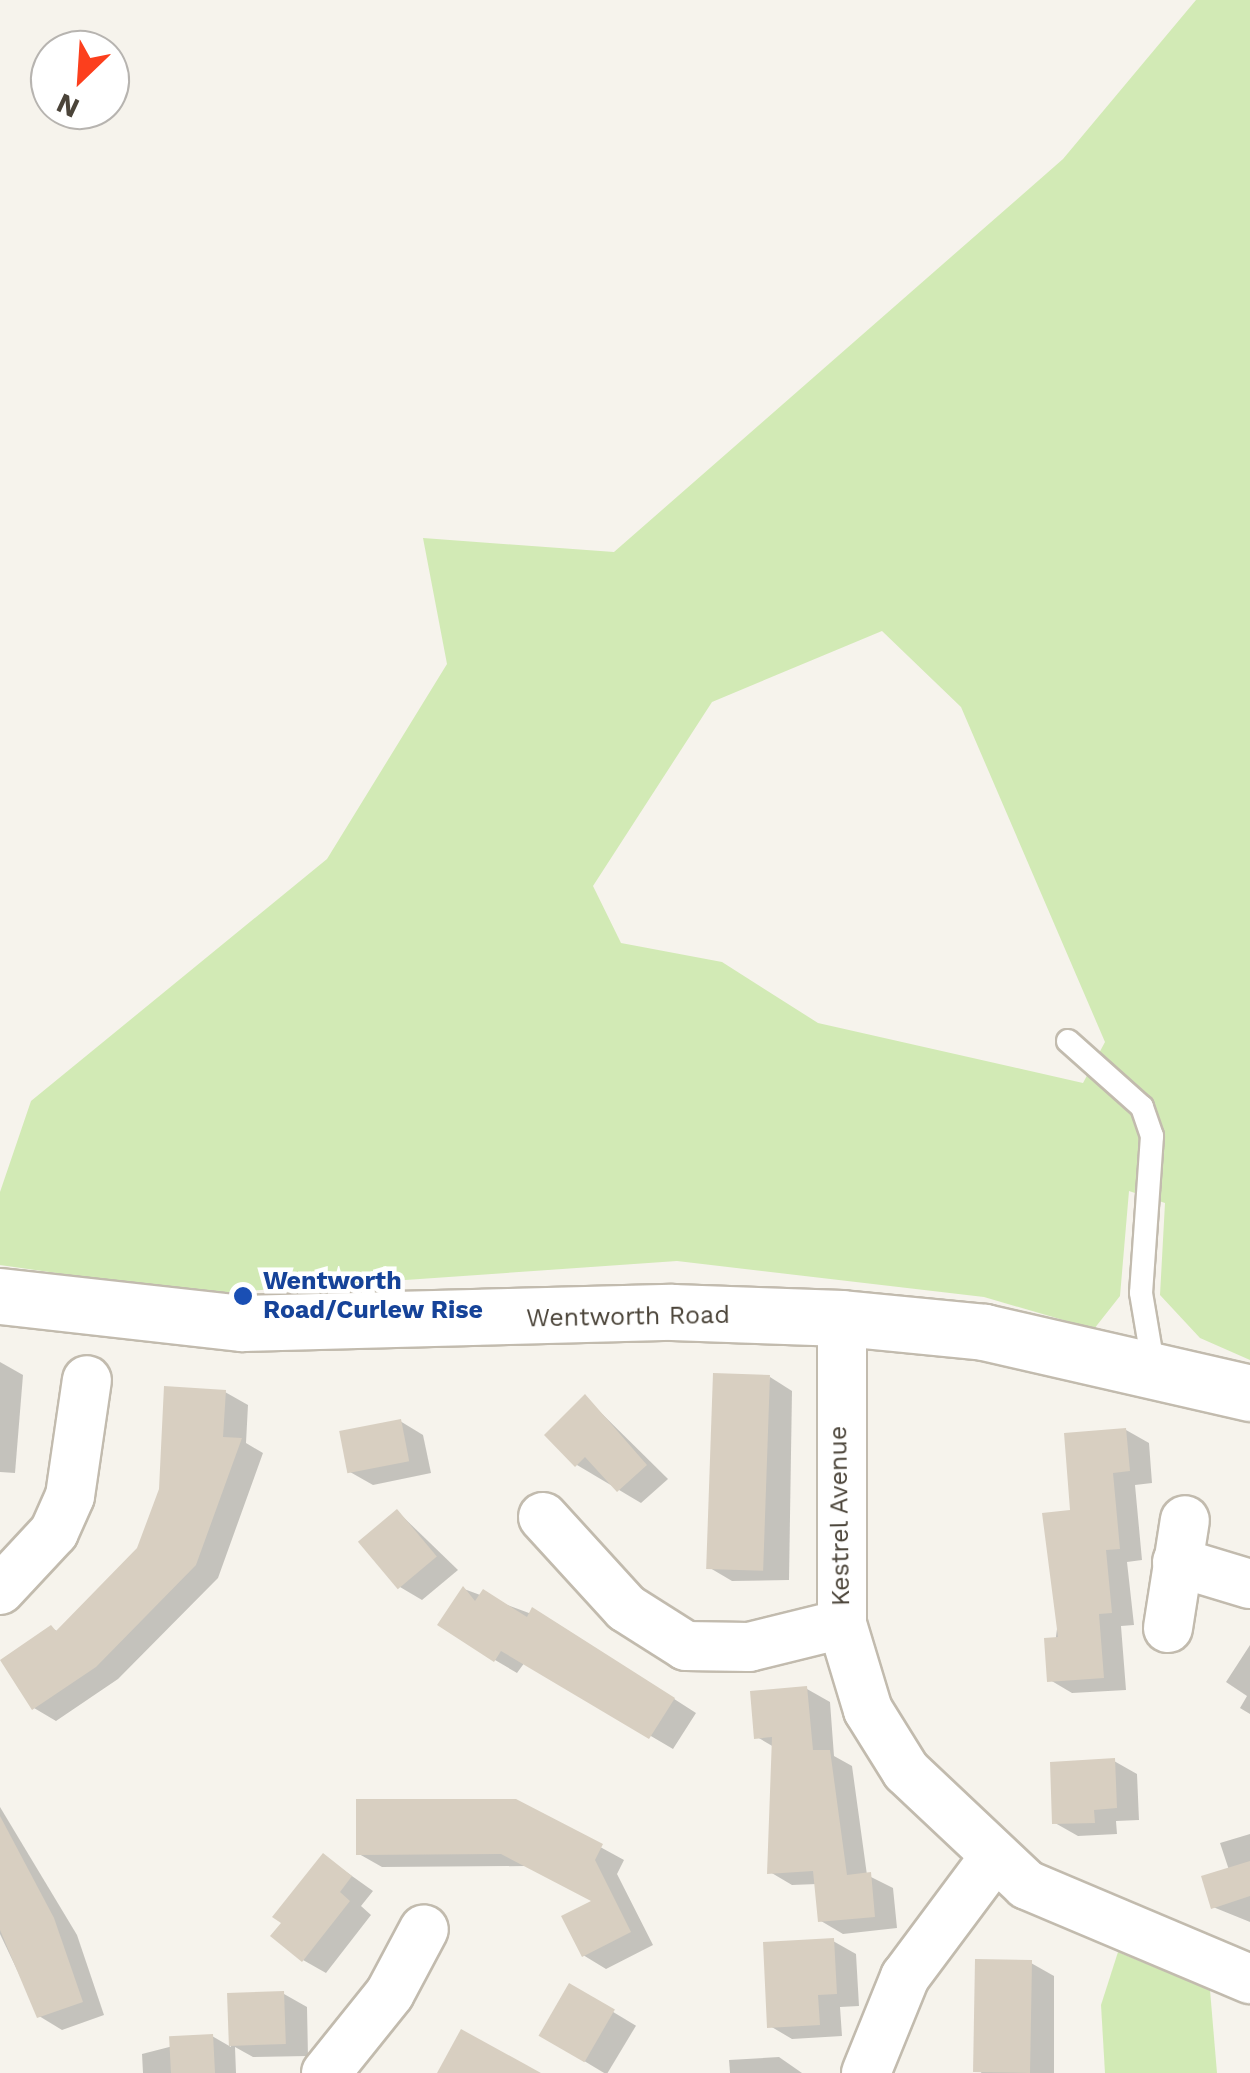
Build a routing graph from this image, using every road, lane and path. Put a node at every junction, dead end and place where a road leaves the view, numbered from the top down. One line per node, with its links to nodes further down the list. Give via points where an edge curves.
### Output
1 (1068, 1040): 4 (lane, via 1142,1107 1152,1136 1142,1293)
2 (0, 1296): 3 (street, Wentworth Road, via 242,1323 672,1312)
3 (842, 1318): 4 (street, Wentworth Road, via 984,1332); 10 (street, Kestrel Avenue)
4 (1154, 1370): 6 (street, Wentworth Road)
5 (86, 1380): 9 (street, via 70,1496 54,1532)
6 (1250, 1392)
7 (543, 1517): 10 (street, via 626,1608 686,1646 749,1647)
8 (1250, 1584): 11 (street, via 1181,1541)
9 (0, 1590)
10 (842, 1624): 12 (street, Kestrel Avenue, via 868,1710 906,1770)
11 (1168, 1628)
12 (993, 1858): 14 (street, Kestrel Avenue, via 1065,1907); 16 (street, via 905,1977)
13 (424, 1929): 15 (street, via 390,1993)
14 (1250, 1978)
15 (326, 2073)
16 (866, 2073)

